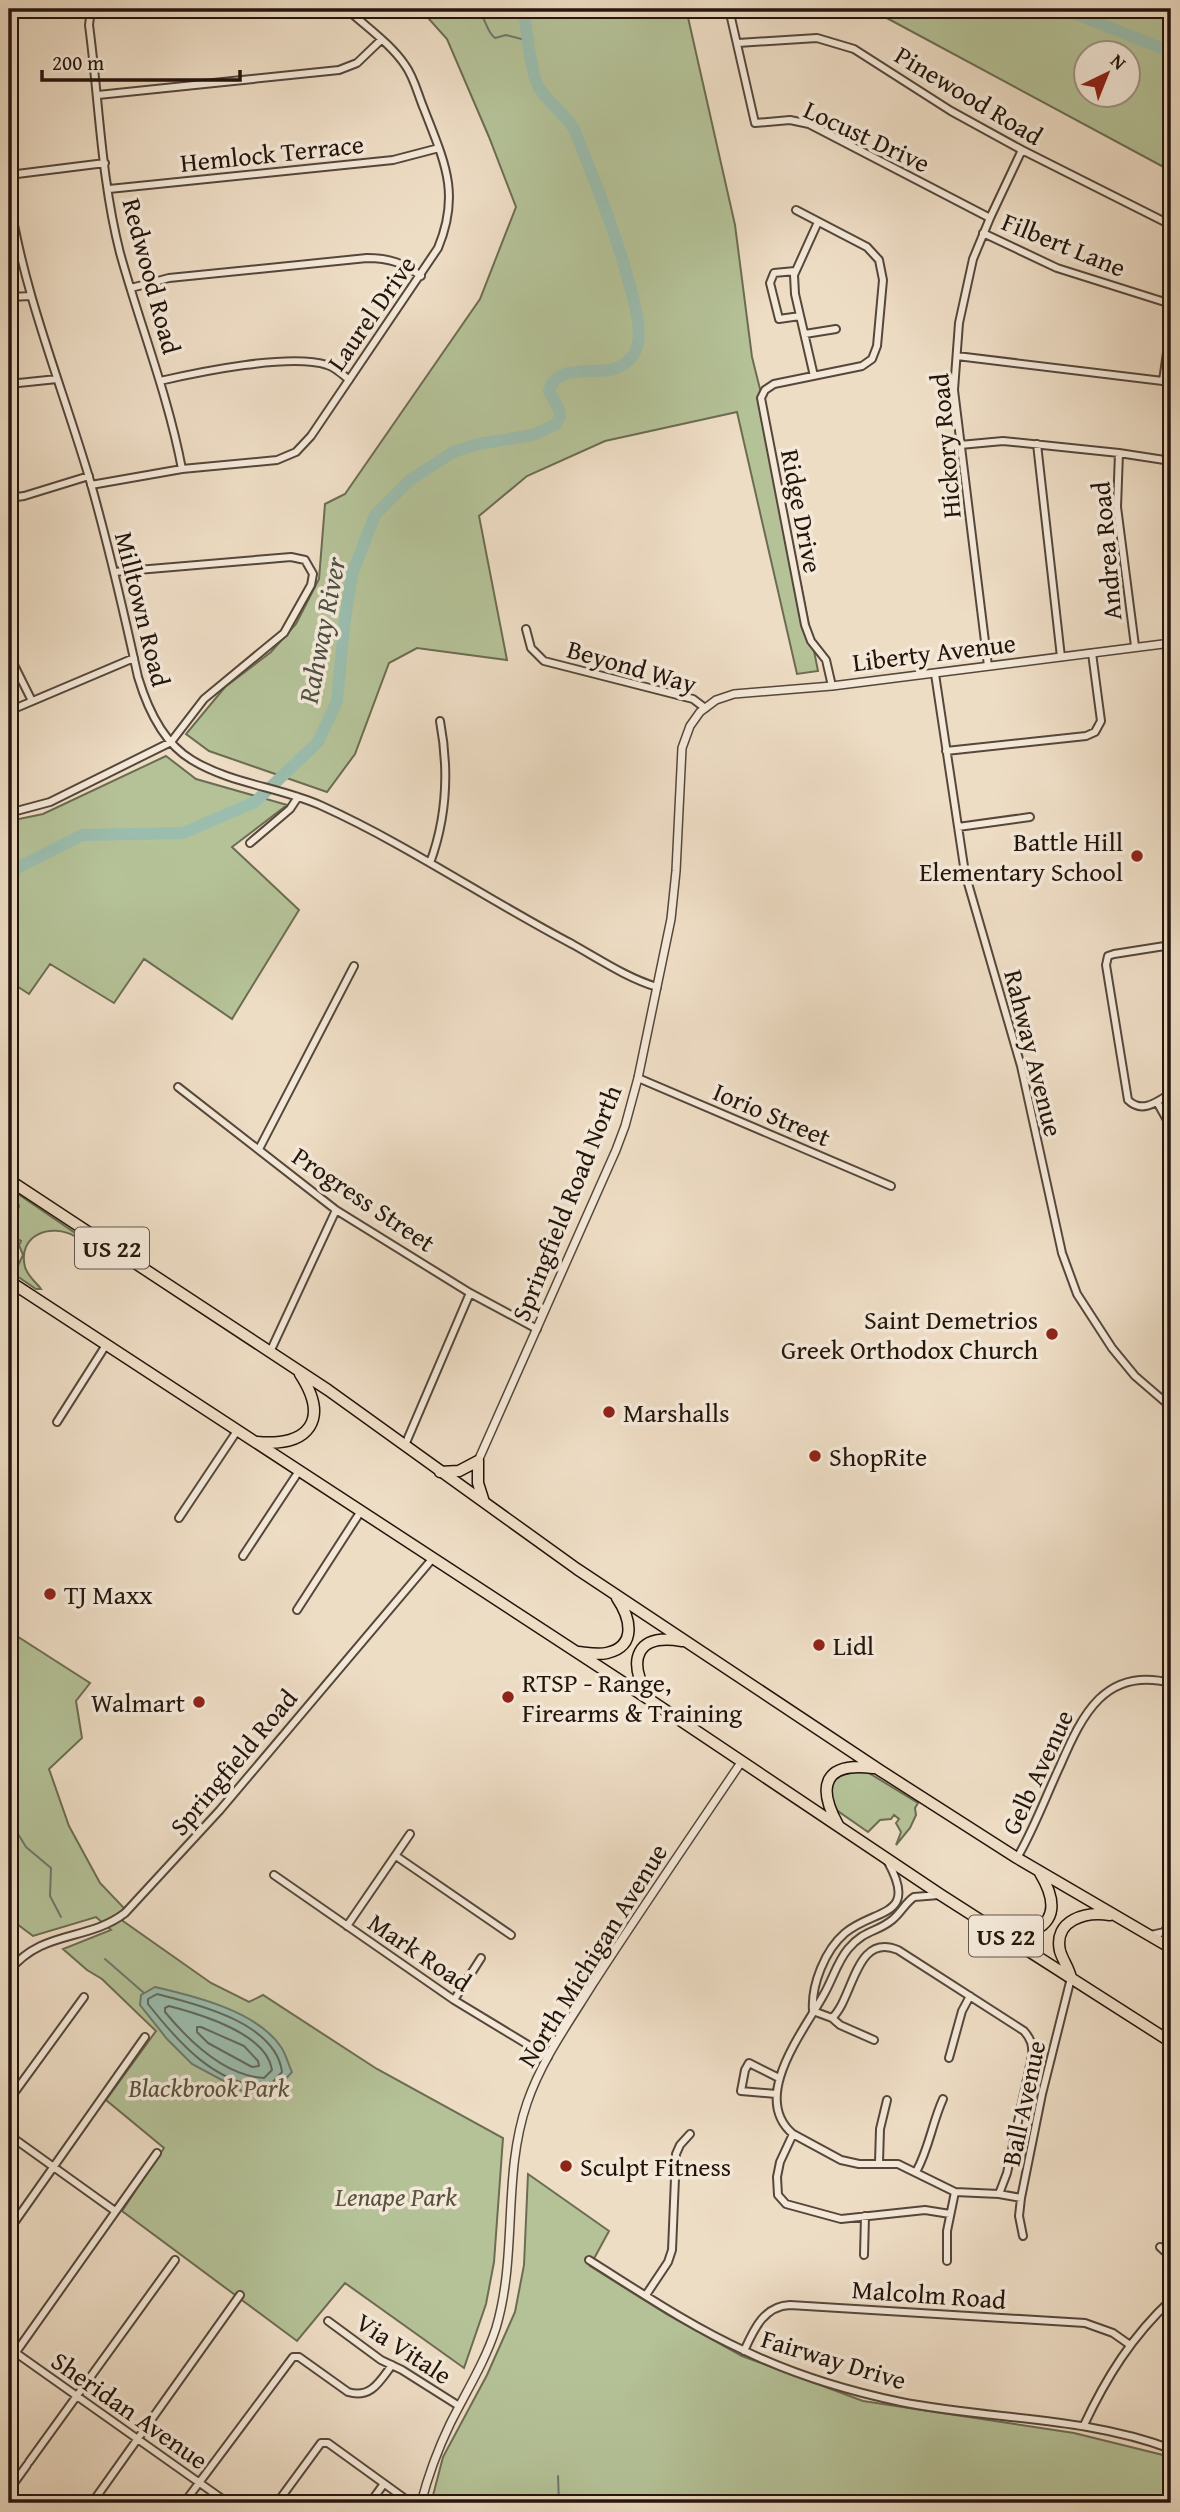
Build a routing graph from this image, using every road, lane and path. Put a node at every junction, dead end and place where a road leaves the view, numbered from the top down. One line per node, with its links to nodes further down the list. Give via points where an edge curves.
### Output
1 (95, 9): 6 (street, Redwood Road, via 89,25)
2 (347, 9): 4 (street, Laurel Drive)
3 (729, 9): 5 (street, Locust Drive)
4 (380, 40): 6 (street, via 357,63 339,70); 7 (street, Laurel Drive, via 405,65)
5 (738, 43): 8 (street, Pinewood Road, via 804,38 842,44); 14 (street, Locust Drive, via 755,123 790,120 809,124)
6 (98, 95): 9 (street, Redwood Road)
7 (439, 148): 11 (street, Hemlock Terrace, via 393,160); 19 (street, Laurel Drive, via 449,190 449,214 438,248)
8 (1022, 150): 14 (street, Hickory Road); 16 (street, Pinewood Road)
9 (105, 163): 10 (street); 11 (street, Redwood Road)
10 (9, 175)
11 (109, 189): 20 (street, Redwood Road, via 111,215)
12 (9, 197): 21 (street, Milltown Road)
13 (796, 210): 15 (street, Ridge Drive)
14 (990, 218): 17 (street, Hickory Road)
15 (818, 222): 18 (street); 29 (street, Ridge Drive, via 867,247 882,265 883,280 872,359 855,368)
16 (1171, 225)
17 (984, 233): 23 (street, Filbert Lane, via 1057,268); 28 (street, Hickory Road, via 965,288)
18 (795, 271): 24 (street); 24 (street, via 774,273 770,283 779,319)
19 (421, 276): 20 (street, via 392,259 367,258 169,278); 31 (street, Laurel Drive)
20 (131, 288): 32 (street, Redwood Road)
21 (31, 296): 22 (street); 30 (street, Milltown Road)
22 (9, 297)
23 (1171, 304)
24 (800, 316): 27 (street)
25 (1171, 324): 33 (street)
26 (836, 329): 27 (street)
27 (804, 334): 29 (street)
28 (957, 356): 33 (street); 37 (street, Hickory Road, via 954,390)
29 (814, 376): 54 (street, Ridge Drive, via 769,387 762,393 761,405 805,625 826,660)
30 (57, 379): 35 (street); 41 (street, Milltown Road)
31 (349, 380): 32 (street, via 328,365 301,361); 40 (street, Laurel Drive, via 311,436 287,457)
32 (160, 381): 40 (street, Redwood Road)
33 (1163, 381): 34 (street)
34 (1171, 382)
35 (9, 384)
36 (1037, 444): 37 (street, via 1003,441); 38 (street); 50 (street)
37 (960, 446): 52 (street, Hickory Road)
38 (1119, 453): 39 (street); 47 (street, Andrea Road, via 1116,507)
39 (1171, 461)
40 (182, 469): 42 (street, Laurel Drive)
41 (89, 477): 42 (street, Milltown Road); 43 (street)
42 (91, 485): 44 (street, Milltown Road)
43 (9, 498)
44 (114, 572): 51 (street, Milltown Road); 59 (street, via 291,557 305,560 313,574 291,623 275,642 204,699)
45 (526, 629): 56 (street, Beyond Way, via 531,648 544,661 693,699)
46 (1171, 643): 47 (street, Liberty Avenue)
47 (1135, 646): 48 (street, Liberty Avenue)
48 (1092, 653): 50 (street, Liberty Avenue); 60 (street, via 1101,721 1095,732)
49 (9, 655): 55 (street)
50 (1061, 657): 52 (street, Liberty Avenue)
51 (134, 658): 55 (street); 59 (street, Milltown Road, via 145,700)
52 (988, 666): 53 (street, Liberty Avenue)
53 (935, 674): 54 (street, Liberty Avenue); 60 (street, Rahway Avenue)
54 (832, 686): 56 (street, Liberty Avenue, via 734,694)
55 (32, 701): 57 (street)
56 (705, 708): 69 (street, Springfield Road North, via 690,726 682,748 673,905)
57 (9, 711)
58 (440, 720): 66 (street, via 446,754 444,808)
59 (172, 742): 61 (street, Milltown Road, via 190,759 214,770); 62 (street, via 50,802)
60 (946, 751): 64 (street, Rahway Avenue)
61 (298, 797): 65 (street); 66 (street, Milltown Road)
62 (9, 813)
63 (1030, 817): 64 (street)
64 (958, 827): 87 (street, Rahway Avenue, via 965,873 1014,1042 1071,1278 1112,1348 1135,1376)
65 (250, 843)
66 (430, 863): 69 (street, Milltown Road, via 558,937)
67 (1171, 945): 73 (street, via 1114,954 1105,965 1128,1100 1141,1107)
68 (354, 966): 75 (street)
69 (657, 987): 70 (street, Springfield Road North)
70 (638, 1078): 77 (street, Iorio Street); 83 (street, Springfield Road North, via 616,1150)
71 (178, 1087): 75 (street, Progress Street)
72 (1171, 1093): 73 (street)
73 (1157, 1102): 74 (street)
74 (1171, 1127)
75 (259, 1149): 79 (street, Progress Street)
76 (9, 1180): 85 (highway, US 22, via 89,1228)
77 (891, 1185)
78 (9, 1192): 80 (highway, via 13,1206)
79 (336, 1210): 82 (street, Progress Street); 85 (street)
80 (9, 1224)
81 (9, 1281): 84 (highway, US 22)
82 (470, 1293): 83 (street, Progress Street); 91 (street)
83 (537, 1329): 92 (street, Springfield Road North)
84 (106, 1345): 88 (street); 89 (highway, US 22)
85 (270, 1352): 86 (highway, US 22)
86 (296, 1369): 90 (highway, via 312,1398 310,1425 290,1441); 91 (highway, US 22)
87 (1171, 1407)
88 (57, 1422)
89 (237, 1431): 90 (highway, US 22); 97 (street)
90 (253, 1441): 93 (highway, US 22)
91 (405, 1445): 94 (highway, US 22)
92 (478, 1461): 94 (highway, via 459,1471); 95 (highway, via 478,1483)
93 (299, 1471): 96 (highway, US 22); 98 (street)
94 (440, 1472): 95 (highway, US 22)
95 (486, 1506): 100 (highway, US 22)
96 (361, 1511): 99 (highway, US 22); 101 (street)
97 (179, 1518)
98 (243, 1556)
99 (433, 1558): 103 (highway, US 22); 124 (street, Springfield Road, via 220,1810 125,1913 106,1925 48,1941)
100 (613, 1593): 102 (highway, US 22); 103 (highway, via 628,1619 625,1640 608,1653)
101 (297, 1611)
102 (689, 1643): 105 (highway, via 660,1640 639,1653 637,1673); 107 (highway, US 22)
103 (578, 1652): 105 (highway, US 22)
104 (1171, 1683): 112 (street, Gelb Avenue, via 1134,1681 1104,1694 1088,1709)
105 (650, 1700): 106 (highway, US 22)
106 (741, 1761): 108 (highway, US 22); 134 (street, North Michigan Avenue)
107 (877, 1769): 108 (highway, via 848,1767 831,1779 826,1799); 112 (highway, US 22)
108 (840, 1828): 111 (highway, US 22)
109 (410, 1834): 110 (street)
110 (396, 1856): 118 (street); 121 (street)
111 (886, 1858): 115 (highway, US 22); 129 (street, via 898,1881 896,1899 887,1911 858,1924 836,1942 814,1988)
112 (1017, 1858): 113 (highway, US 22)
113 (1038, 1871): 116 (highway, US 22); 119 (highway, via 1052,1898 1048,1919 1030,1932)
114 (274, 1875): 118 (street, Mark Road)
115 (941, 1895): 119 (highway, US 22); 129 (street, via 914,1897 891,1921 862,1935 847,1951)
116 (1117, 1917): 120 (highway, US 22); 125 (highway, via 1087,1914 1068,1924 1060,1947)
117 (1171, 1922): 120 (street, via 1162,1934)
118 (347, 1926): 128 (street, Mark Road)
119 (998, 1932): 125 (highway, US 22)
120 (1149, 1935): 122 (highway, US 22)
121 (511, 1936)
122 (1171, 1948)
123 (481, 1958): 128 (street)
124 (9, 1971)
125 (1071, 1978): 133 (highway, US 22); 150 (street, Ball Avenue)
126 (970, 1996): 130 (street, via 898,1950 876,1947 861,1962); 135 (street); 149 (street, via 1024,2031 1033,2048)
127 (84, 1997): 140 (street)
128 (454, 2000): 134 (street, Mark Road)
129 (813, 2011): 130 (street); 136 (street)
130 (832, 2018): 132 (street)
131 (145, 2037): 146 (street)
132 (874, 2040)
133 (1171, 2042)
134 (548, 2057): 172 (street, North Michigan Avenue, via 527,2102 514,2156 501,2309 485,2356)
135 (949, 2058)
136 (779, 2078): 137 (street); 137 (street, via 749,2063 742,2081 741,2091)
137 (776, 2094): 142 (street, via 780,2121)
138 (887, 2099): 145 (street)
139 (943, 2099): 147 (street)
140 (9, 2100)
141 (690, 2134): 163 (street, via 676,2154 671,2257)
142 (793, 2134): 145 (street, via 841,2160); 153 (street, via 777,2177 781,2200 831,2217)
143 (9, 2135): 146 (street)
144 (157, 2153): 151 (street)
145 (879, 2163): 147 (street, via 898,2164)
146 (54, 2167): 151 (street); 154 (street)
147 (916, 2172): 148 (street)
148 (956, 2193): 149 (street); 152 (street)
149 (999, 2194): 150 (street)
150 (1021, 2198): 155 (street, Ball Avenue)
151 (116, 2211): 167 (street)
152 (950, 2214): 153 (street, via 925,2210); 161 (street)
153 (865, 2216): 157 (street)
154 (9, 2230)
155 (1023, 2236)
156 (1160, 2247): 158 (street)
157 (864, 2255)
158 (1171, 2257)
159 (175, 2260): 171 (street)
160 (589, 2260): 163 (street, Fairway Drive)
161 (947, 2261)
162 (240, 2295): 175 (street)
163 (646, 2295): 168 (street, Fairway Drive)
164 (1171, 2301): 166 (street)
165 (328, 2321): 170 (street, Via Vitale)
166 (1130, 2345): 168 (street, Malcolm Road, via 1086,2323 778,2305 752,2332); 173 (street)
167 (12, 2350): 169 (street); 171 (street, Sheridan Avenue)
168 (744, 2350): 173 (street, Fairway Drive, via 851,2390 902,2402)
169 (9, 2362)
170 (392, 2365): 172 (street, Via Vitale); 177 (street, via 373,2389 356,2394 296,2357 290,2359)
171 (76, 2395): 175 (street, Sheridan Avenue); 179 (street)
172 (459, 2406): 186 (street, North Michigan Avenue)
173 (1084, 2425): 176 (street, Fairway Drive)
174 (1171, 2436): 176 (street)
175 (138, 2439): 177 (street, Sheridan Avenue); 180 (street)
176 (1168, 2448)
177 (199, 2483): 181 (street); 182 (street, Sheridan Avenue)
178 (383, 2484): 183 (street, via 328,2443 321,2443); 184 (street); 185 (street)
179 (9, 2490)
180 (92, 2503)
181 (184, 2503)
182 (228, 2503)
183 (277, 2503)
184 (370, 2503)
185 (411, 2503)
186 (421, 2503)

